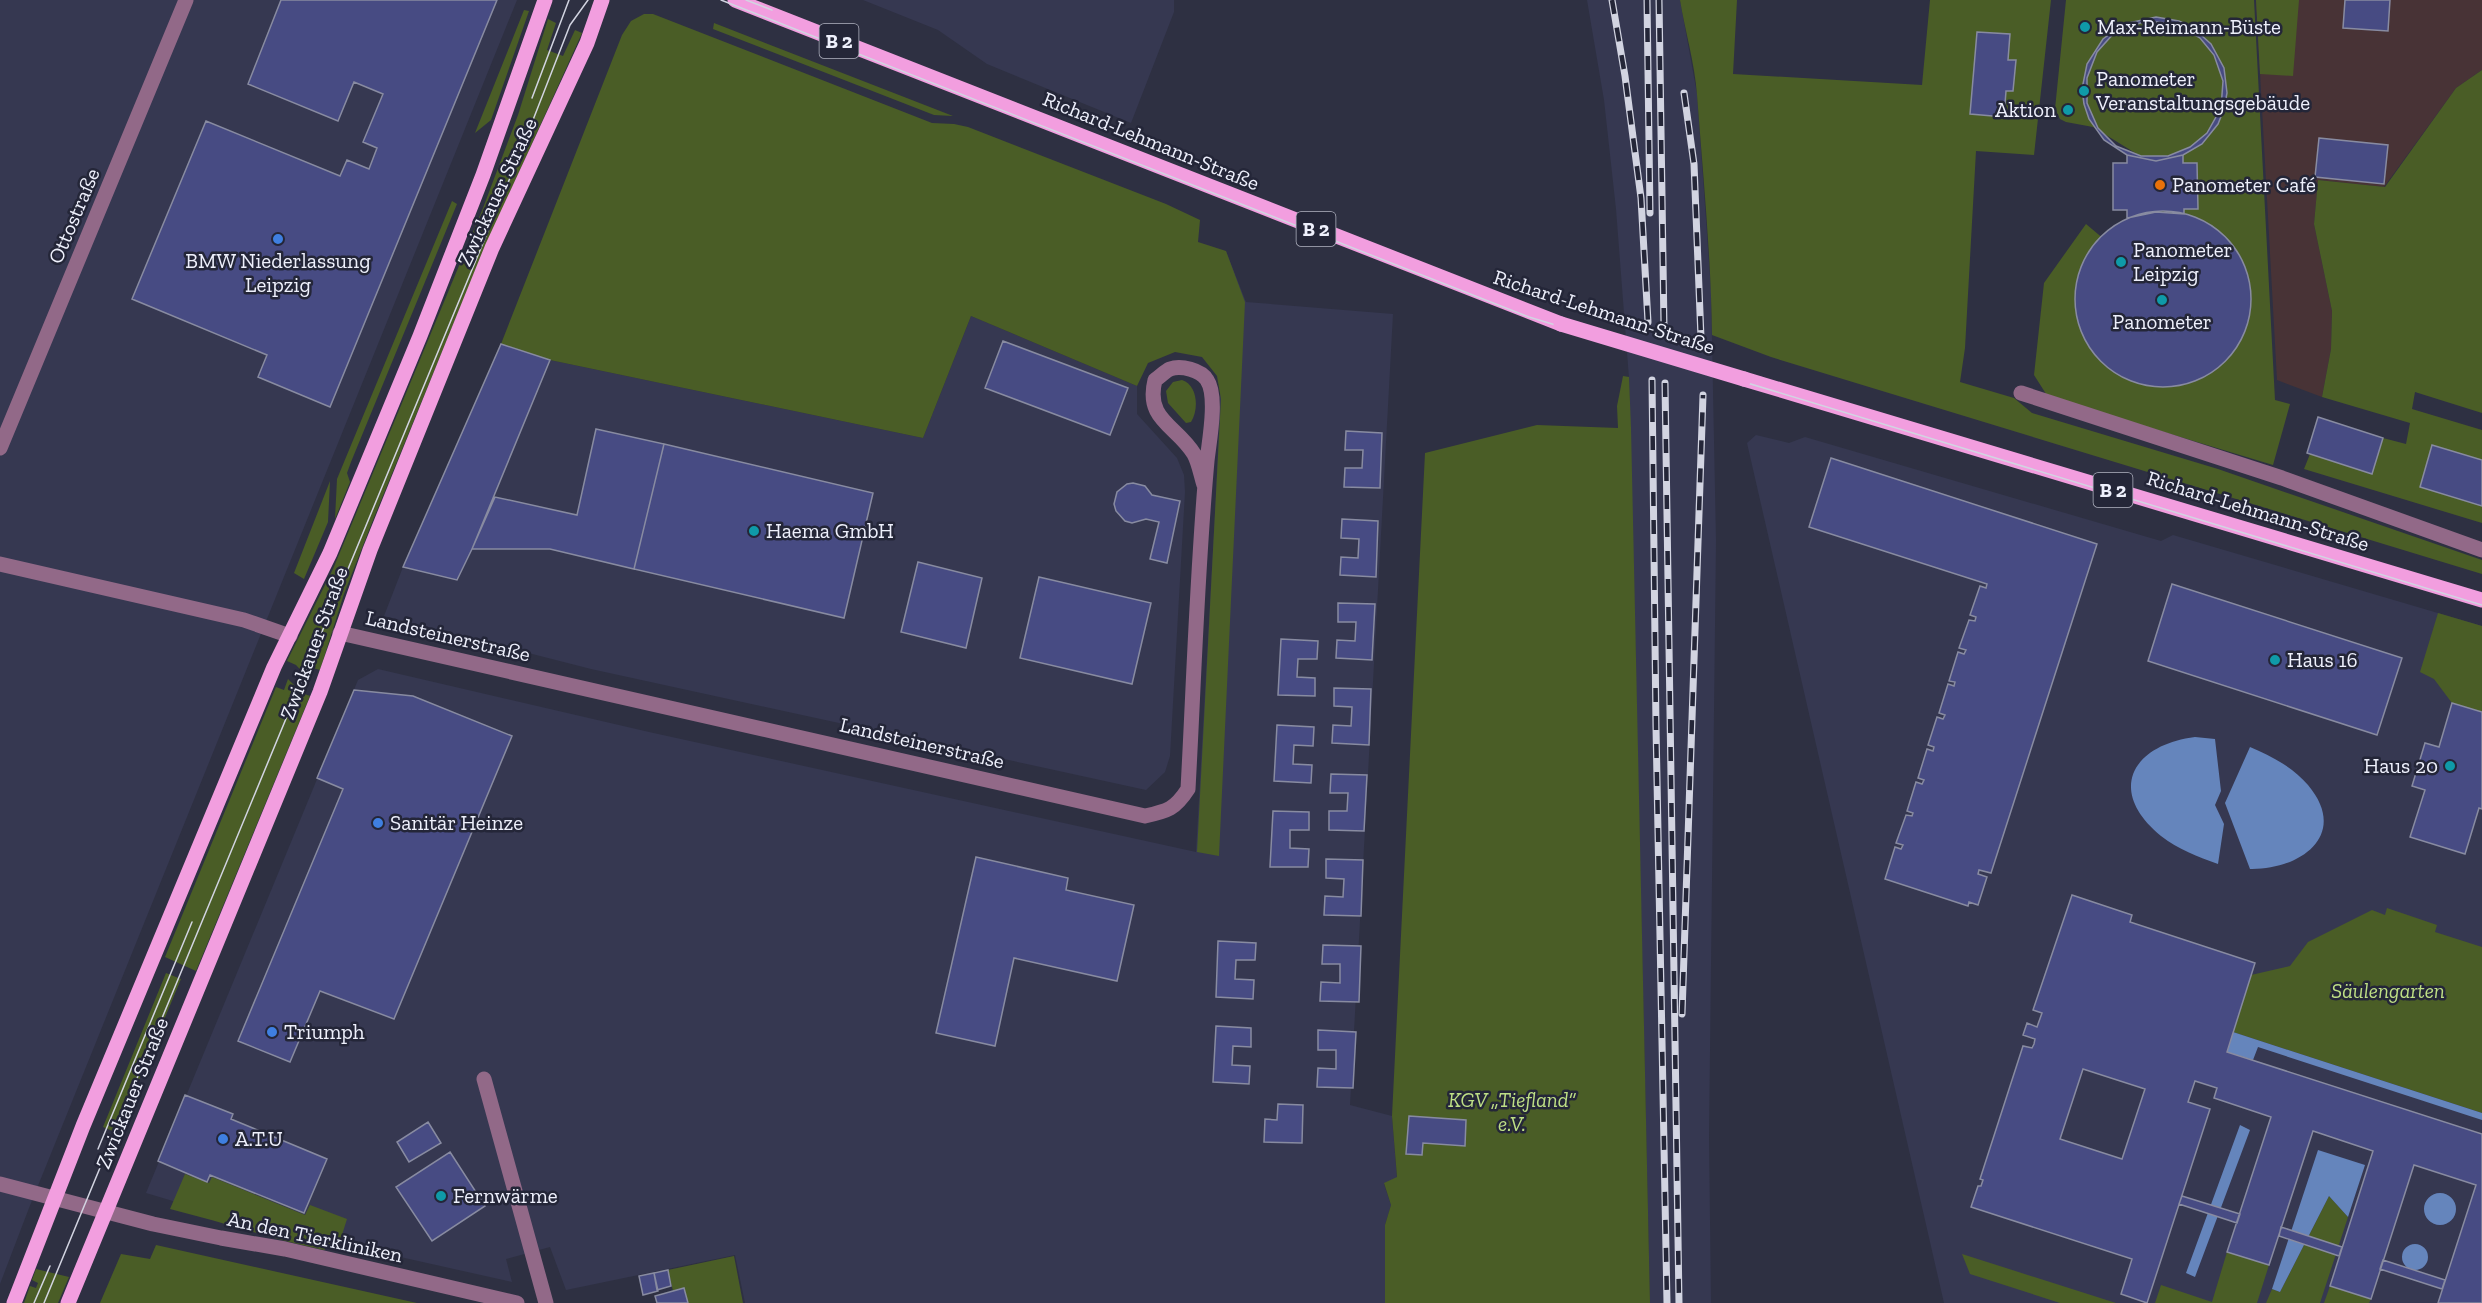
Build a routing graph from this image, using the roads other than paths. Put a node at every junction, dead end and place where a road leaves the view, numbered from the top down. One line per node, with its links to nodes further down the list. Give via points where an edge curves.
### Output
1 (186, 0): 6 (street, Ottostraße)
2 (545, 0): 12 (main road, Zwickauer Straße, via 420,336 330,553)
3 (602, 0): 11 (main road, Zwickauer Straße, via 587,44 492,248)
4 (735, 0): 10 (main road, Richard-Lehmann-Straße / B 2, bridge, via 1561,324)
5 (2021, 393): 8 (street, Richard-Lehmann-Straße, via 2282,478)
6 (0, 448)
7 (1204, 485): 7 (street, Landsteinerstraße, via 1212,394 1202,374 1170,369 1155,380 1152,402 1195,455); 11 (street, Landsteinerstraße, via 1188,789 1179,803 1166,812 1145,816)
8 (2482, 550)
9 (0, 564): 12 (street, via 244,620)
10 (2482, 600)
11 (340, 633): 16 (main road, Zwickauer Straße, via 301,740)
12 (290, 636): 15 (main road, Zwickauer Straße)
13 (484, 1079): 20 (street)
14 (0, 1184): 15 (street, An den Tierkliniken)
15 (54, 1197): 16 (street, An den Tierkliniken); 17 (main road, Zwickauer Straße)
16 (105, 1211): 18 (main road, Zwickauer Straße); 19 (street, An den Tierkliniken)
17 (14, 1303)
18 (68, 1303)
19 (517, 1303)
20 (546, 1303)

